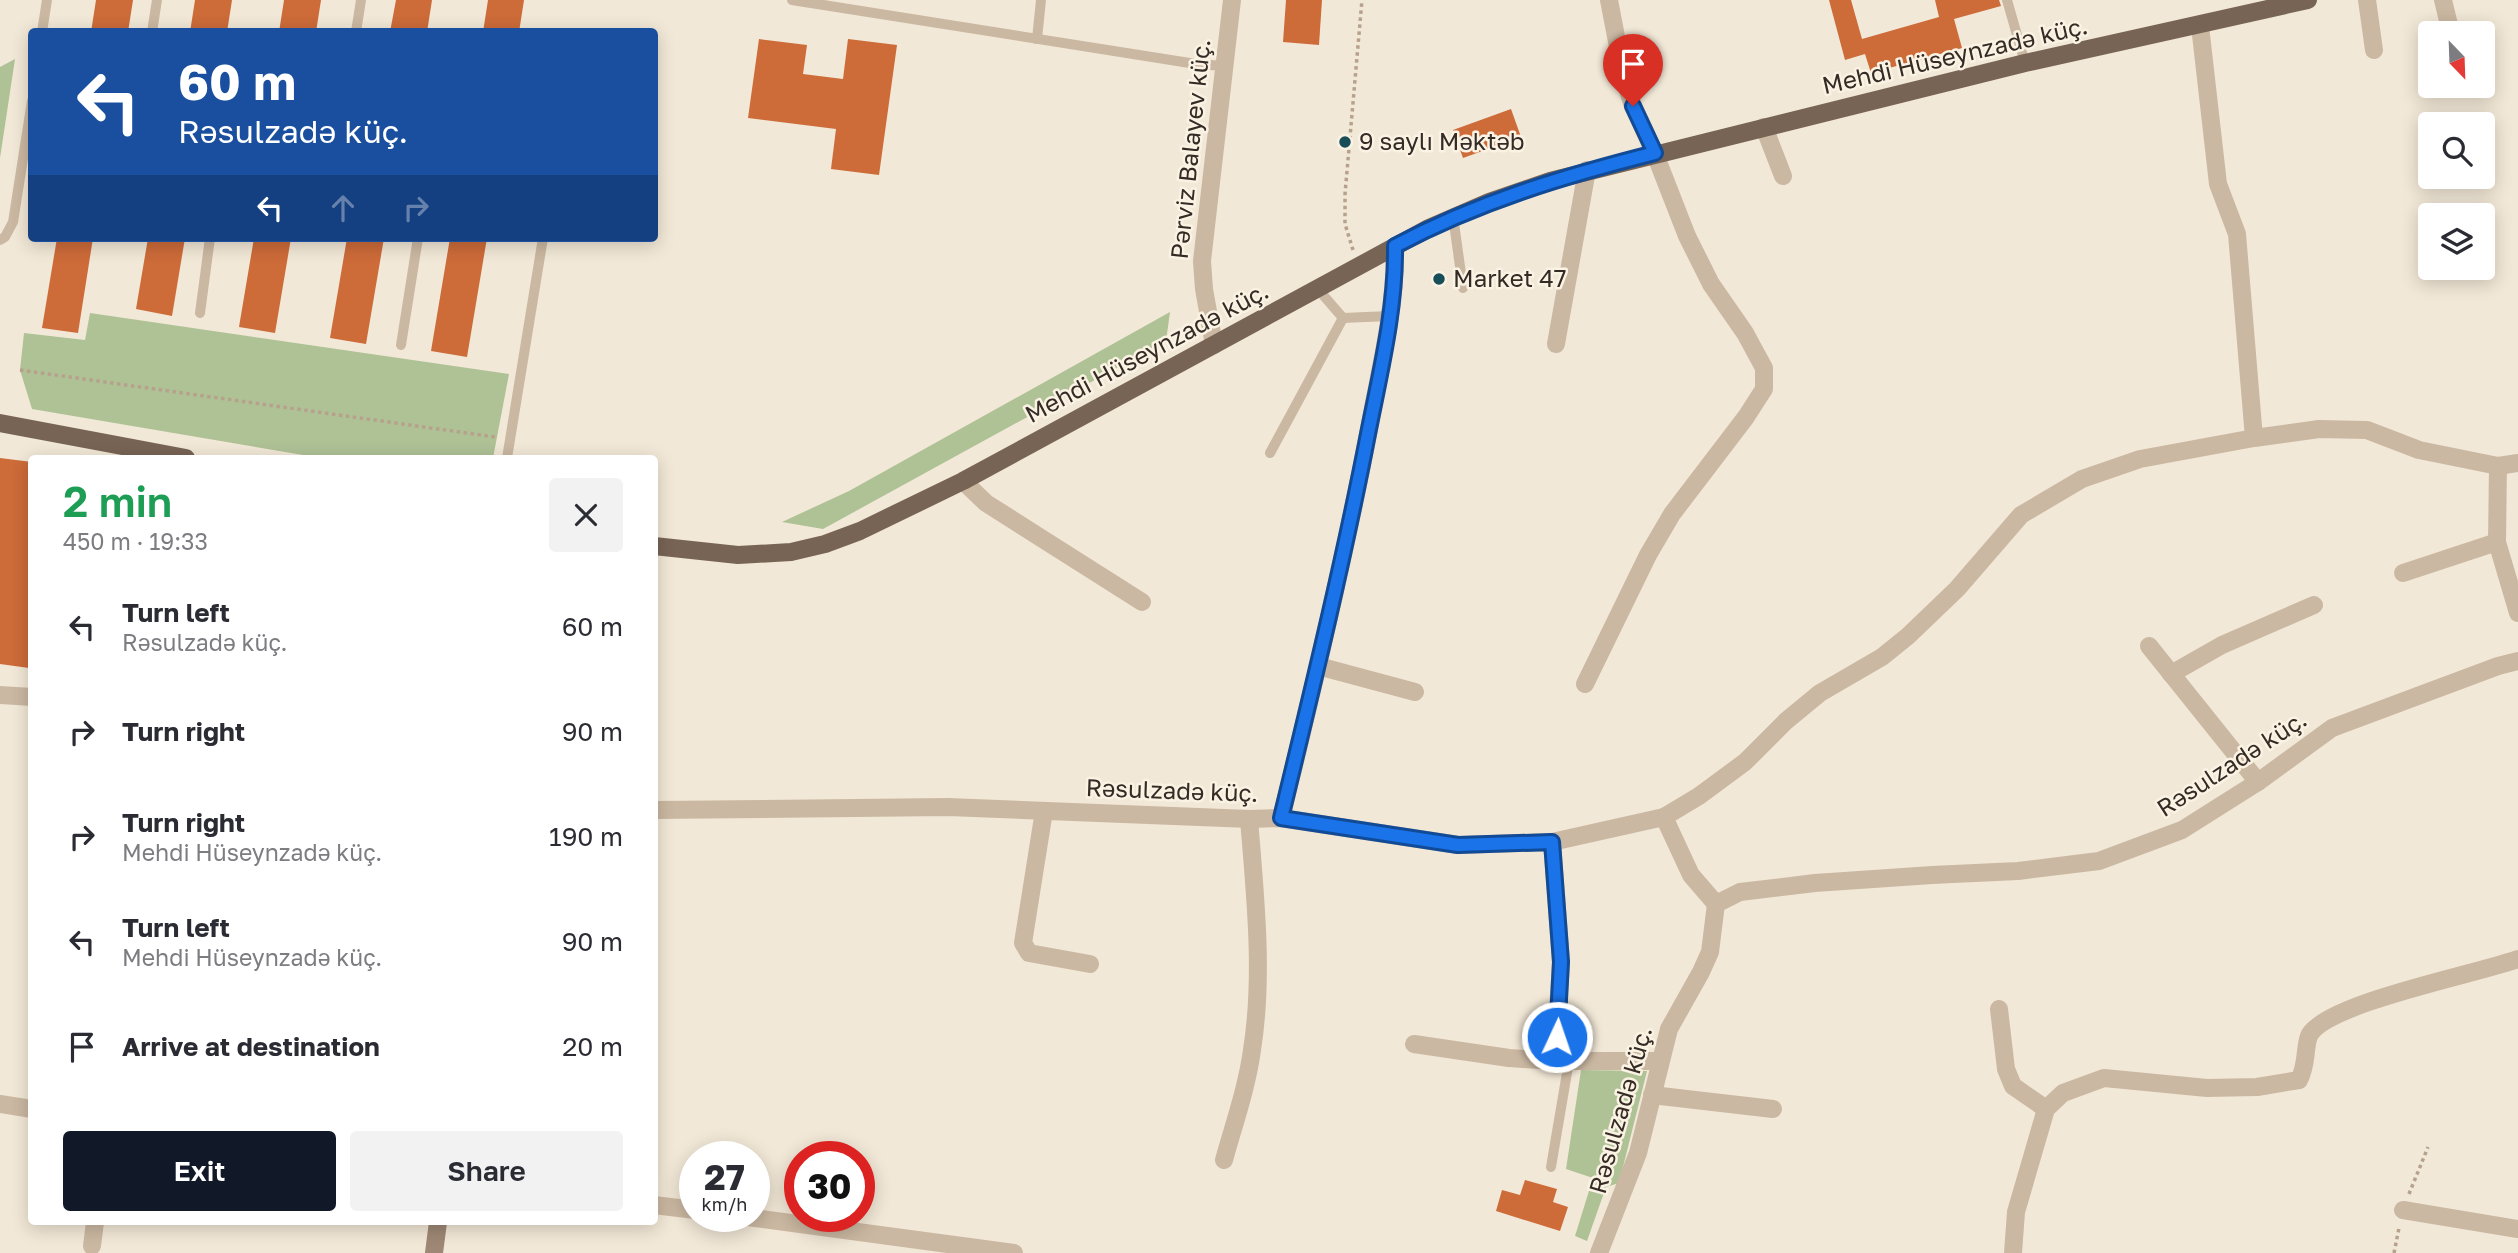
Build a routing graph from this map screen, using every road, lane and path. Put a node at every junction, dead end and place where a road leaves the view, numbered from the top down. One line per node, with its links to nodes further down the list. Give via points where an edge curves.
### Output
1 (47, 0): 16 (lane)
2 (157, 0): 17 (lane)
3 (361, 0): 18 (lane)
4 (792, 0): 19 (lane)
5 (1041, 0): 19 (lane)
6 (1232, 0): 22 (street, Pərviz Balayev küç.)
7 (1362, 0): 34 (path, via 1345,194 1345,224)
8 (1609, 0): 25 (street, via 1624,78)
9 (2007, 0): 21 (lane)
10 (2308, 0): 13 (main road, Mehdi Hüseynzadə küç.)
11 (2367, 0): 20 (street)
12 (2443, 0): 14 (street)
13 (2239, 8): 15 (main road, Mehdi Hüseynzadə küç.)
14 (2448, 21)
15 (2200, 26): 21 (main road, Mehdi Hüseynzadə küç.); 46 (street, via 2218,184 2237,234)
16 (43, 28)
17 (153, 28)
18 (357, 28)
19 (1037, 39): 22 (lane)
20 (2374, 50)
21 (2025, 64): 24 (main road, Mehdi Hüseynzadə küç.)
22 (1224, 66): 42 (street, Pərviz Balayev küç., via 1202,261)
23 (28, 126): 29 (lane, via 13,222)
24 (1764, 127): 25 (main road, Mehdi Hüseynzadə küç.); 27 (street)
25 (1655, 153): 26 (main road, Mehdi Hüseynzadə küç.); 63 (street, via 1711,284 1764,368 1764,389 1672,513)
26 (1587, 170): 28 (main road, Mehdi Hüseynzadə küç.); 40 (street)
27 (1783, 176)
28 (1453, 216): 33 (main road, Mehdi Hüseynzadə küç.); 36 (lane)
29 (0, 240)
30 (209, 242): 37 (lane)
31 (417, 242): 41 (lane)
32 (542, 242): 49 (lane)
33 (1395, 246): 34 (main road, Mehdi Hüseynzadə küç.); 38 (street)
34 (1359, 265): 35 (main road, Mehdi Hüseynzadə küç.)
35 (1318, 288): 39 (lane); 42 (main road, Mehdi Hüseynzadə küç.)
36 (1463, 288)
37 (200, 313)
38 (1389, 316): 39 (lane); 61 (street)
39 (1343, 318): 47 (lane)
40 (1556, 344)
41 (401, 345)
42 (1214, 345): 52 (main road, Mehdi Hüseynzadə küç.)
43 (20, 370): 45 (path)
44 (0, 423): 48 (main road)
45 (497, 438)
46 (2254, 438): 51 (street, via 2319,429 2367,430 2419,450); 70 (street, via 2140,459 2082,480 2021,515 1957,589 1908,636 1821,693 1745,762)
47 (1270, 453)
48 (170, 455)
49 (507, 455)
50 (2518, 463): 51 (street)
51 (2498, 466): 53 (street)
52 (963, 481): 54 (main road, Mehdi Hüseynzadə küç., via 860,531 791,552 738,555); 56 (street, via 986,503)
53 (2497, 542): 55 (street); 58 (street)
54 (658, 546)
55 (2403, 573)
56 (1142, 602)
57 (2314, 605): 62 (street, via 2222,645)
58 (2518, 613)
59 (2149, 646): 62 (street)
60 (2518, 661): 67 (street, Rəsulzadə küç., via 2332,728)
61 (1318, 666): 64 (street); 71 (street)
62 (2171, 674): 67 (street)
63 (1585, 684)
64 (1415, 692)
65 (0, 695): 66 (street)
66 (28, 697)
67 (2258, 782): 74 (street, Rəsulzadə küç., via 2182,830 2099,861 2018,871 1815,883 1740,892)
68 (658, 810): 69 (street, Rəsulzadə küç., via 948,807)
69 (1044, 811): 72 (street, Rəsulzadə küç.); 76 (street, via 1023,943 1029,953)
70 (1664, 817): 73 (street, Rəsulzadə küç.); 74 (street, via 1691,875)
71 (1281, 818): 72 (street, Rəsulzadə küç.); 73 (street, Rəsulzadə küç., via 1458,845)
72 (1250, 819): 86 (street, via 1257,923 1256,1004 1252,1052)
73 (1552, 842): 79 (street, via 1561,962)
74 (1716, 904): 80 (street, Rəsulzadə küç., via 1710,952 1669,1029)
75 (2518, 959): 85 (street, via 2335,1014 2309,1035 2299,1080 2207,1088 2104,1078 2063,1093)
76 (1090, 964)
77 (1999, 1009): 85 (street, via 2006,1069 2013,1086)
78 (1414, 1044): 79 (street)
79 (1562, 1061): 80 (street); 87 (lane)
80 (1660, 1061): 81 (street, Rəsulzadə küç.)
81 (1652, 1095): 84 (street); 99 (street, Rəsulzadə küç., via 1632,1171)
82 (0, 1104): 83 (street)
83 (28, 1108)
84 (1773, 1109)
85 (2046, 1109): 100 (street, via 2016,1212)
86 (1224, 1160)
87 (1551, 1167)
88 (658, 1205): 89 (street)
89 (679, 1208)
90 (2403, 1210): 94 (street)
91 (770, 1220): 96 (street)
92 (95, 1225): 95 (street)
93 (438, 1225): 97 (main road)
94 (2518, 1229)
95 (92, 1246)
96 (967, 1250): 98 (street)
97 (434, 1253)
98 (1014, 1253)
99 (1599, 1253)
100 (2013, 1253)

